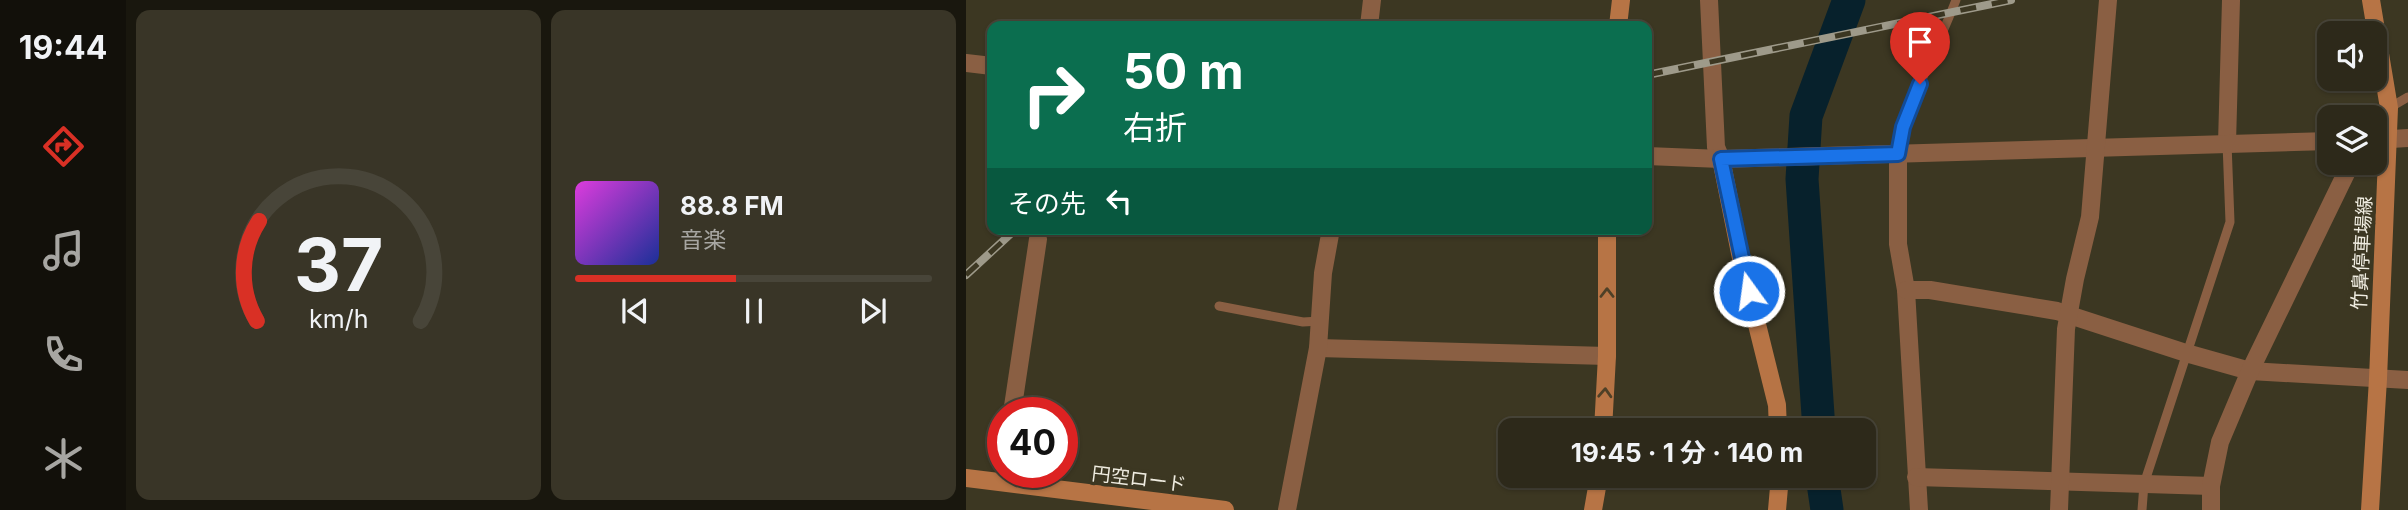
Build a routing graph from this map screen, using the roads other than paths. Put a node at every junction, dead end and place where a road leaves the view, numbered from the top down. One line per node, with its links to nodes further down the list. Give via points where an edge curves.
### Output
1 (1372, 0): 8 (street)
2 (1620, 0): 9 (street)
3 (1709, 0): 22 (street, via 1716,147)
4 (1956, 0): 20 (lane, via 1910,108)
5 (2108, 0): 19 (street)
6 (2231, 0): 18 (street)
7 (2371, 0): 13 (street, 竹鼻停車場線)
8 (1370, 21)
9 (1618, 21)
10 (966, 63): 11 (street)
11 (987, 65)
12 (2408, 97): 13 (lane)
13 (2389, 108): 14 (street, 竹鼻停車場線)
14 (2387, 117)
15 (2408, 138): 16 (street)
16 (2387, 139)
17 (2317, 141): 18 (street)
18 (2227, 143): 19 (street); 33 (lane, via 2230,222)
19 (2096, 146): 20 (street); 30 (street, via 2090,217)
20 (1898, 154): 22 (street); 28 (street, via 1898,244)
21 (1652, 156): 22 (street)
22 (1721, 159): 40 (street)
23 (2345, 175): 35 (street)
24 (2381, 175): 36 (street, 竹鼻停車場線)
25 (1330, 235): 31 (street)
26 (1607, 235): 34 (street, one-way to 26)
27 (1038, 239): 38 (street)
28 (1906, 290): 30 (street, via 1930,290); 41 (street)
29 (1219, 306): 31 (lane, via 1303,322)
30 (2068, 315): 33 (street); 44 (street)
31 (1321, 321): 32 (street)
32 (1318, 348): 34 (street); 51 (street)
33 (2186, 353): 35 (street); 45 (lane)
34 (1607, 356): 39 (street, one-way to 34)
35 (2250, 372): 36 (street); 46 (street, via 2220,442)
36 (2378, 379): 37 (street); 58 (street, 竹鼻停車場線)
37 (2408, 380)
38 (1014, 397)
39 (1604, 418)
40 (1778, 418)
41 (1916, 477): 44 (street); 54 (street)
42 (966, 478): 43 (street, 円空ロード)
43 (987, 478)
44 (2061, 481): 45 (street); 55 (street)
45 (2144, 484): 46 (street); 56 (lane)
46 (2211, 486): 57 (street)
47 (1072, 488): 50 (street, 円空ロード)
48 (1597, 488): 52 (street)
49 (1779, 488): 53 (street)
50 (1225, 510)
51 (1287, 510)
52 (1593, 510)
53 (1777, 510)
54 (1919, 510)
55 (2059, 510)
56 (2142, 510)
57 (2211, 510)
58 (2370, 510)

